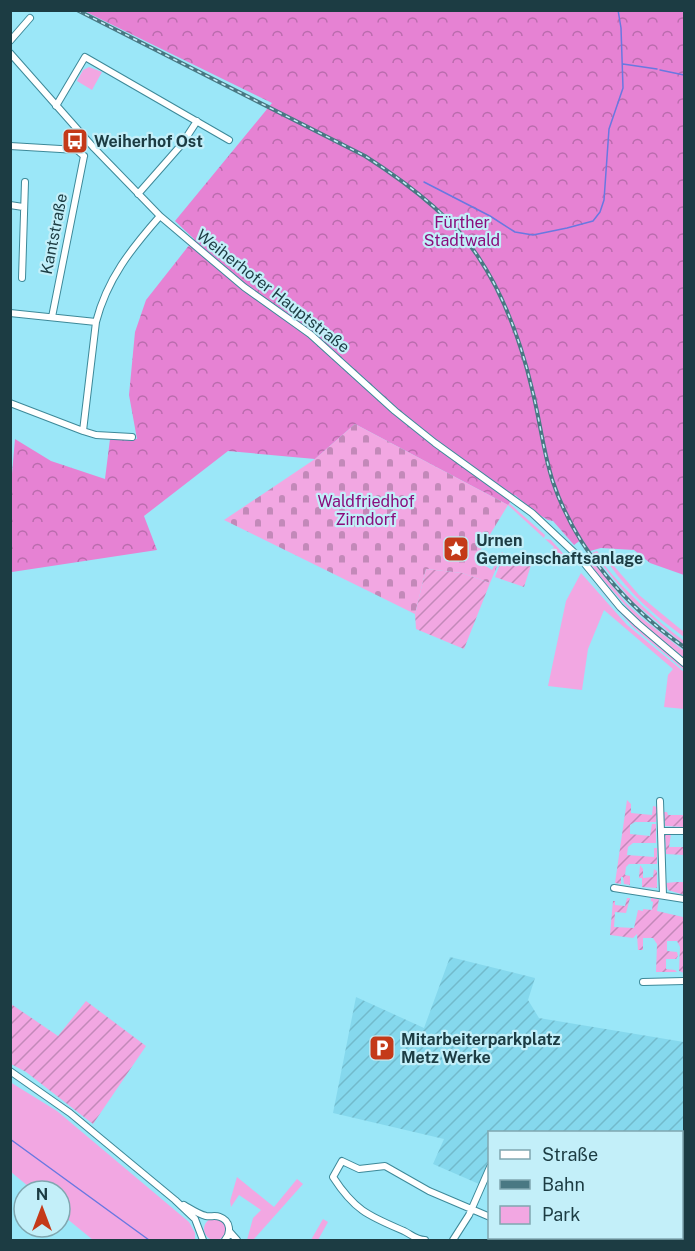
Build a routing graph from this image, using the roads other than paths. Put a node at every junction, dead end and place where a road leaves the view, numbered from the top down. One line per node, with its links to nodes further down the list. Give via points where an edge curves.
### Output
1 (30, 18): 2 (street)
2 (10, 41)
3 (10, 53): 4 (street, Weiherhofer Hauptstraße)
4 (56, 106): 5 (street, via 85,57); 8 (street, Weiherhofer Hauptstraße)
5 (196, 121): 6 (street); 11 (street, via 182,144)
6 (229, 140)
7 (10, 146): 9 (street, via 77,150)
8 (94, 148): 9 (street); 11 (street, Weiherhofer Hauptstraße)
9 (84, 156): 17 (street, Kantstraße)
10 (26, 182): 13 (street)
11 (138, 195): 14 (street, Weiherhofer Hauptstraße)
12 (10, 205): 13 (street)
13 (23, 207): 15 (street)
14 (160, 216): 18 (street, via 120,265); 22 (street, Weiherhofer Hauptstraße, via 244,287 310,334 435,443 532,513 638,624)
15 (22, 278)
16 (10, 313): 17 (street)
17 (52, 317): 18 (street)
18 (96, 322): 20 (street)
19 (10, 403): 20 (street)
20 (83, 431): 21 (street)
21 (132, 436)
22 (684, 663)
23 (660, 801): 24 (street)
24 (661, 831): 25 (street); 27 (street)
25 (684, 831)
26 (614, 888): 27 (street)
27 (663, 896): 28 (street)
28 (684, 899)
29 (684, 981): 30 (street)
30 (643, 982)
31 (10, 1071): 33 (street, via 70,1113)
32 (488, 1169): 34 (street)
33 (175, 1200): 35 (street); 38 (street, via 195,1219)
34 (471, 1210): 36 (street); 41 (street, via 385,1166 359,1169 342,1161 333,1177 352,1203 369,1216); 42 (street)
35 (210, 1217): 37 (street, via 224,1219); 38 (street, via 203,1223)
36 (488, 1217)
37 (229, 1232): 39 (street); 40 (street)
38 (203, 1237)
39 (225, 1240)
40 (237, 1240)
41 (425, 1240)
42 (453, 1240)

